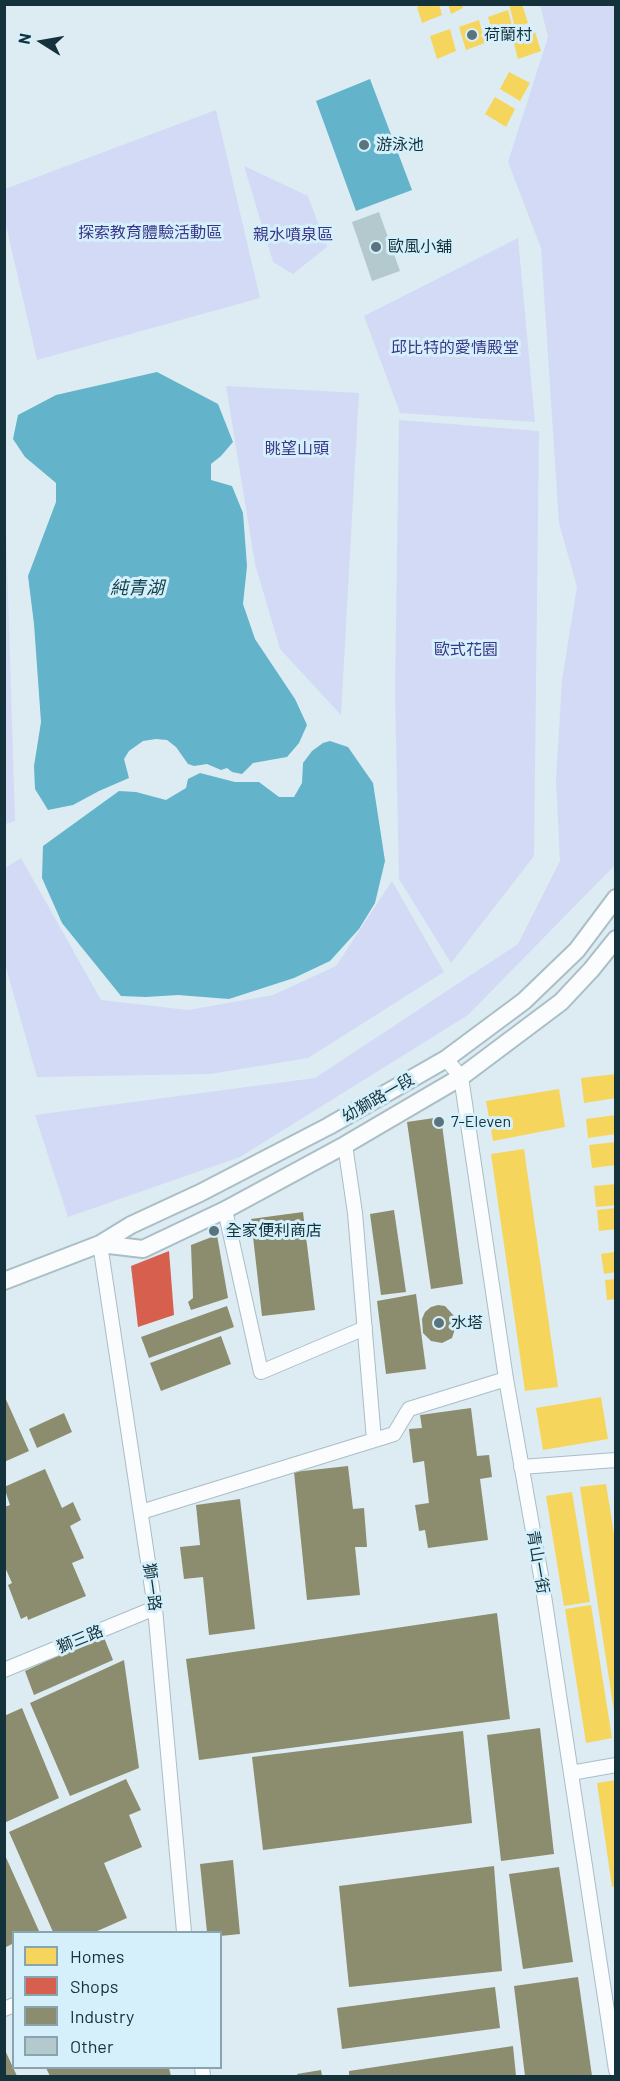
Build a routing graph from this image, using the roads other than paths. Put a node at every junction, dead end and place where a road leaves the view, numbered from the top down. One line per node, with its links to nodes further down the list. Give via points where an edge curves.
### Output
1 (615, 898): 3 (street, 幼獅路一段, via 577,950 524,1001)
2 (615, 939): 4 (street, 幼獅路一段, via 561,1002)
3 (446, 1059): 4 (street); 7 (street, 幼獅路一段, via 329,1126)
4 (461, 1077): 5 (street, 幼獅路一段); 10 (street, 青山一街)
5 (345, 1145): 6 (street, 幼獅路一段); 9 (street)
6 (225, 1210): 7 (street, 幼獅路一段, via 143,1249); 9 (street, via 261,1372)
7 (100, 1244): 8 (street, 幼獅路一段); 14 (street, 獅一路)
8 (4, 1281)
9 (365, 1328): 11 (street)
10 (506, 1379): 11 (street, via 409,1409 394,1434); 13 (street, 青山一街)
11 (374, 1440): 14 (street)
12 (615, 1460): 13 (street)
13 (521, 1467): 18 (street, 青山一街)
14 (141, 1512): 15 (street, 獅一路)
15 (155, 1608): 16 (street, 獅三路); 19 (street, 獅一路)
16 (4, 1670)
17 (615, 1765): 18 (street)
18 (571, 1773): 20 (street, 青山一街)
19 (180, 1931)
20 (615, 2070)

